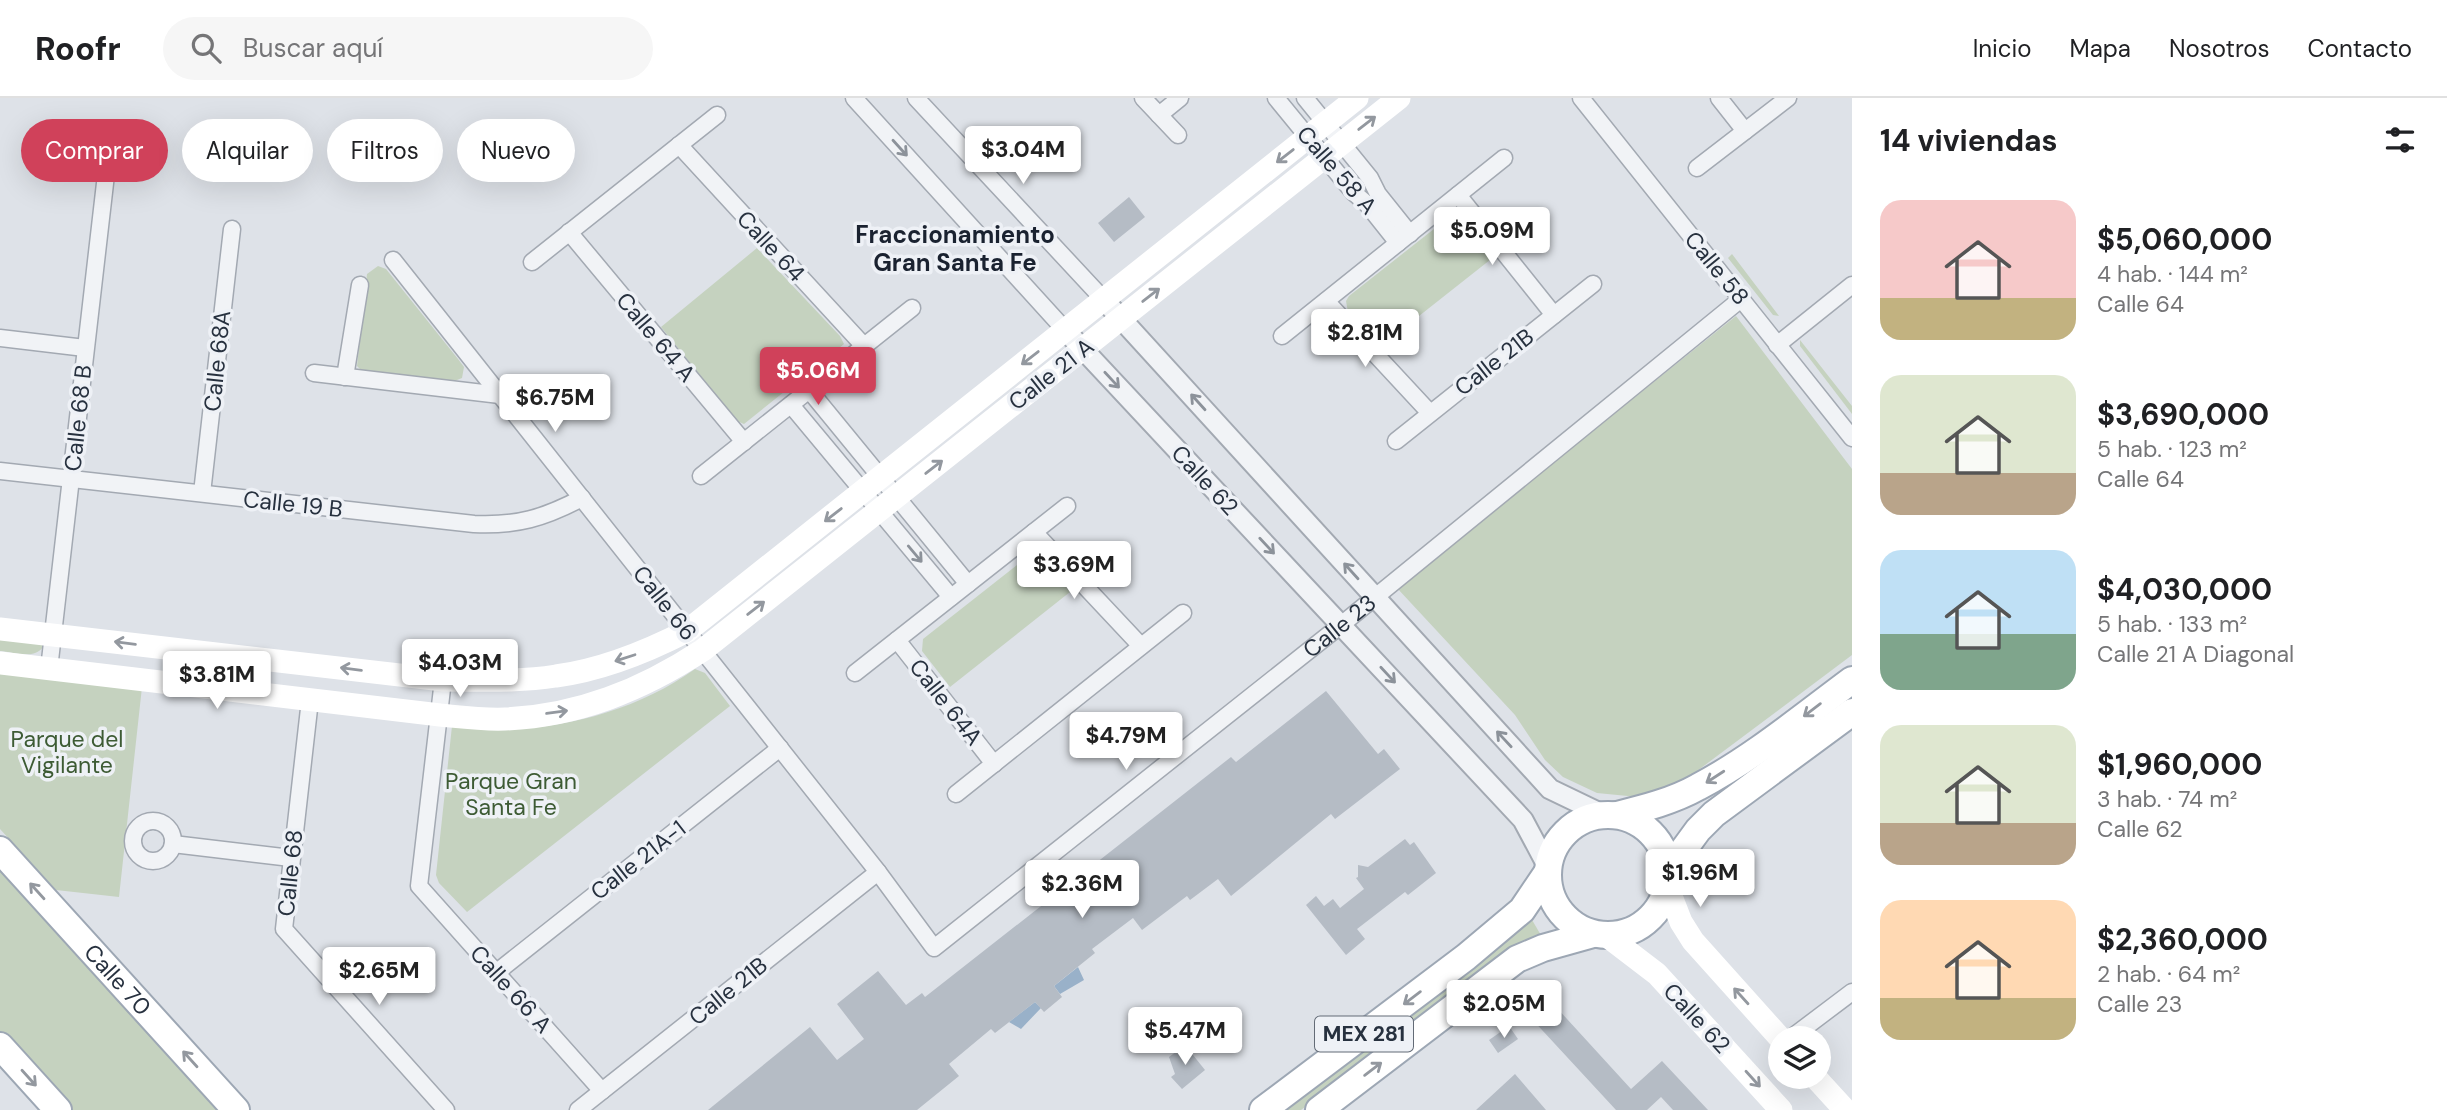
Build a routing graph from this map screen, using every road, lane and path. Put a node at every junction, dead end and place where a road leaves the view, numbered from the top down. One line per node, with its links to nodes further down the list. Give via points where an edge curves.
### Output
1 (854, 98): 37 (street, Calle 62, one-way to 37)
2 (916, 98): 31 (street, Calle 62)
3 (1143, 98): 13 (street)
4 (1180, 98): 13 (street)
5 (1276, 98): 14 (street, Calle 58 A)
6 (1305, 98): 14 (street, Calle 58 A)
7 (1357, 98): 14 (main road, Calle 21 A)
8 (1399, 98): 18 (main road, Calle 21 A, one-way to 8)
9 (1581, 98): 32 (street, Calle 58)
10 (1719, 98): 15 (street)
11 (1788, 98): 15 (street)
12 (716, 115): 17 (street)
13 (1159, 115): 16 (street)
14 (1317, 130): 18 (street, Calle 58 A); 18 (street, Calle 58 A); 31 (main road, Calle 21 A, one-way to 31)
15 (1745, 131): 20 (street)
16 (1178, 135)
17 (679, 145): 24 (street); 41 (street, Calle 64)
18 (1333, 150): 25 (street, Calle 58 A); 25 (street, Calle 58 A); 36 (main road, Calle 21 A, one-way to 18)
19 (1504, 159): 22 (street)
20 (1697, 168)
21 (105, 182): 42 (street, Calle 68 B)
22 (1458, 195): 25 (street); 35 (street)
23 (232, 229): 57 (street, Calle 68A)
24 (569, 232): 27 (street); 52 (street, Calle 64 A)
25 (1404, 238): 33 (street)
26 (394, 260): 47 (street, Calle 66)
27 (532, 262)
28 (1593, 284): 35 (street, Calle 21B)
29 (360, 285): 45 (street)
30 (1852, 285): 40 (street)
31 (1104, 299): 36 (street, Calle 62); 37 (main road, Calle 21 A)
32 (1741, 299): 40 (street, Calle 58); 64 (street, Calle 23)
33 (1326, 300): 38 (street); 49 (street)
34 (912, 308): 41 (street)
35 (1554, 315): 49 (street, Calle 21B)
36 (1121, 318): 43 (main road, Calle 21 A); 64 (street, Calle 62, one-way to 36)
37 (1065, 330): 43 (street, Calle 62); 56 (main road, Calle 21 A, one-way to 56)
38 (1282, 336)
39 (0, 338): 42 (street)
40 (1777, 345): 50 (street, Calle 58)
41 (864, 346): 46 (street)
42 (85, 348): 55 (street, Calle 68 B)
43 (1083, 349): 59 (main road, Calle 21 A, one-way to 43); 66 (street, Calle 62, one-way to 66)
44 (314, 373): 45 (street)
45 (345, 377): 47 (street)
46 (809, 390): 48 (street); 56 (street)
47 (500, 394): 58 (street, Calle 66)
48 (791, 405): 52 (street); 56 (street)
49 (1430, 413): 51 (street, Calle 21B)
50 (1852, 438)
51 (1396, 441)
52 (744, 442): 54 (street)
53 (0, 471): 55 (street, Calle 19 B)
54 (701, 477)
55 (71, 479): 57 (street, Calle 19 B); 69 (street, Calle 68 B)
56 (872, 484): 59 (street); 59 (street); 68 (main road, Calle 21 A, one-way to 68)
57 (202, 494): 58 (street, Calle 19 B, via 493,525 535,520)
58 (582, 498): 68 (street, Calle 66)
59 (888, 504): 62 (street); 63 (street, one-way to 63); 72 (main road, Calle 21 A, one-way to 59)
60 (1067, 506): 61 (street)
61 (1034, 532): 62 (street); 71 (street)
62 (968, 584): 63 (street)
63 (951, 597): 70 (street)
64 (1375, 597): 66 (street, Calle 23); 84 (street, Calle 62, one-way to 64, via 1550,789)
65 (1183, 613): 71 (street)
66 (1341, 625): 88 (street, Calle 62, one-way to 88, via 1523,820); 92 (street, Calle 23)
67 (0, 629): 69 (main road, Calle 21 A)
68 (687, 631): 72 (street, Calle 66); 76 (main road, Calle 21 A, one-way to 76, via 626,659 558,676)
69 (53, 635): 74 (street, Calle 68 B); 76 (main road, Calle 21 A, one-way to 69)
70 (897, 640): 75 (street); 82 (street, Calle 64A)
71 (1141, 646): 82 (street)
72 (703, 650): 80 (main road, Calle 21 A, one-way to 72, via 504,719 597,704 650,682); 81 (street, Calle 66)
73 (0, 663): 74 (main road, Calle 21 A)
74 (49, 669): 78 (main road, Calle 21 A)
75 (855, 673)
76 (443, 680): 80 (street, Calle 66 A)
77 (1852, 680): 84 (main road, one-way to 84, via 1699,787)
78 (310, 700): 80 (main road, Calle 21 A); 87 (street, Calle 68)
79 (1852, 712): 90 (main road, via 1714,814)
80 (440, 715): 93 (street, Calle 66 A, via 419,886)
81 (780, 748): 89 (street, Calle 66); 93 (street, Calle 21A-1)
82 (994, 764): 83 (street)
83 (956, 794)
84 (1610, 815): 88 (main road, via 1589,817 1564,833); 90 (main road, via 1630,818 1652,833 1665,856)
85 (173, 844): 87 (street)
86 (0, 850): 101 (main road, Calle 70, one-way to 86)
87 (292, 858): 102 (street, Calle 68, via 284,929)
88 (1548, 870): 91 (main road, via 1553,902 1565,918); 104 (main road, MEX 281, one-way to 104, via 1522,910 1466,957)
89 (878, 872): 92 (street, Calle 66); 99 (street, Calle 21B)
90 (1667, 878): 91 (main road, via 1662,900 1644,923 1619,934); 95 (main road, Calle 62, one-way to 90, via 1693,941 1681,922)
91 (1599, 934): 105 (main road, MEX 281, one-way to 91, via 1517,959); 106 (main road, Calle 62, one-way to 106, via 1657,974)
92 (934, 948)
93 (497, 972): 99 (street, Calle 66 A)
94 (1852, 992): 96 (street)
95 (1769, 1026)
96 (1807, 1026)
97 (0, 1046): 100 (main road, one-way to 100)
98 (1826, 1089): 107 (main road)
99 (602, 1091): 103 (street, Calle 21B)
100 (58, 1110)
101 (236, 1110)
102 (446, 1110)
103 (578, 1110)
104 (1262, 1110)
105 (1319, 1110)
106 (1781, 1110)
107 (1845, 1110)

